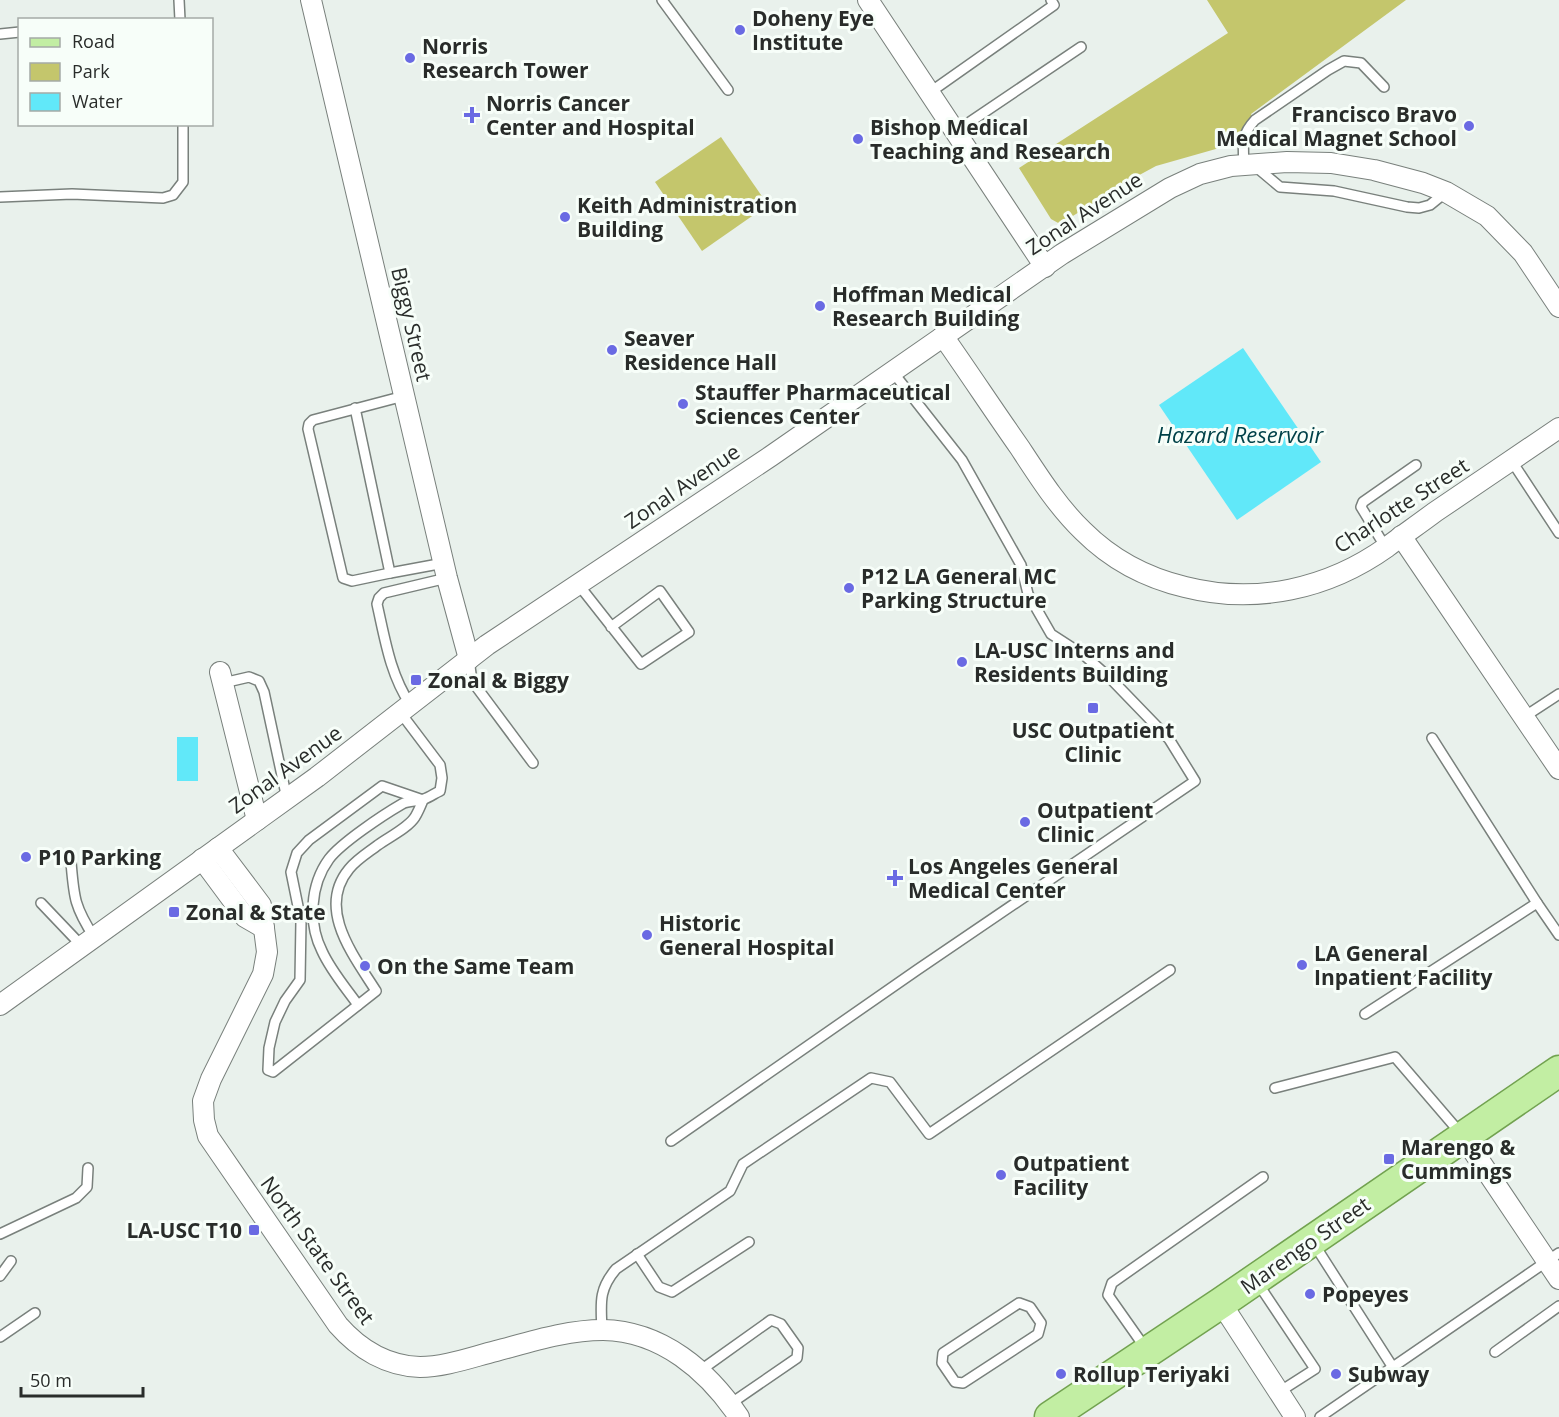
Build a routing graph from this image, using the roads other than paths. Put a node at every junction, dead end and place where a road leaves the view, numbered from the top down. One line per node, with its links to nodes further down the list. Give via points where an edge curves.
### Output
1 (179, 0): 6 (lane)
2 (311, 0): 22 (street, Biggy Street)
3 (662, 0): 11 (lane)
4 (868, 0): 12 (street)
5 (1056, 2): 12 (lane)
6 (180, 18)
7 (18, 32): 8 (lane)
8 (0, 34)
9 (1081, 47): 14 (lane)
10 (1384, 87): 15 (lane, via 1360,63 1344,61 1328,70 1246,130 1243,146)
11 (728, 90)
12 (929, 93): 14 (street)
13 (183, 126): 17 (lane, via 183,182 173,195)
14 (955, 132): 18 (street)
15 (1249, 164): 16 (street, Zonal Avenue, via 1331,163 1374,170); 16 (lane, via 1280,187 1334,191 1407,207 1430,205); 18 (street, Zonal Avenue, via 1200,174 1170,188)
16 (1446, 192): 19 (street, Zonal Avenue, via 1487,216 1505,233)
17 (0, 197)
18 (1045, 267): 20 (street, Zonal Avenue)
19 (1559, 307)
20 (944, 336): 21 (street, Zonal Avenue); 28 (street, Charlotte Street, via 1068,516 1100,546 1147,575 1200,591 1265,595 1322,581)
21 (892, 371): 31 (street, Zonal Avenue); 57 (lane, via 962,460 1022,565 1028,594 1052,634 1085,656 1169,739 1196,781)
22 (404, 396): 23 (lane); 29 (street, Biggy Street)
23 (355, 408): 30 (lane); 30 (lane, via 313,420 308,429 343,578 352,581)
24 (1559, 428): 25 (street, Charlotte Street)
25 (1511, 460): 27 (lane); 28 (street, Charlotte Street)
26 (1416, 465): 28 (lane, via 1361,507)
27 (1559, 533)
28 (1394, 542): 37 (street)
29 (446, 571): 30 (lane); 33 (street, Biggy Street); 36 (lane, via 384,593 377,604)
30 (390, 573)
31 (578, 584): 32 (lane); 33 (street, Zonal Avenue)
32 (611, 627): 32 (lane, via 641,664 689,632 660,591)
33 (469, 659): 36 (street, Zonal Avenue); 39 (lane, via 472,681)
34 (221, 677): 41 (lane, via 259,681); 43 (street)
35 (1559, 693): 37 (lane)
36 (405, 708): 41 (street, Zonal Avenue); 42 (lane, via 440,765 440,790)
37 (1524, 717): 40 (street)
38 (1432, 738): 47 (lane)
39 (533, 763)
40 (1559, 769)
41 (287, 799): 43 (street, Zonal Avenue)
42 (423, 800): 52 (lane, via 414,819 363,856 349,869 339,887 338,921 376,991); 52 (lane, via 405,802 345,845 330,858 314,891 314,923 321,950); 52 (lane, via 382,786 297,853 291,872 301,921 300,980 275,1022 268,1070 273,1072)
43 (257, 820): 44 (street, Zonal Avenue)
44 (210, 853): 49 (street, Zonal Avenue); 72 (street, North State Street, via 245,916 264,928 267,952 262,974 203,1101 208,1136 338,1325 370,1353 395,1364 421,1367 550,1337)
45 (71, 862): 49 (lane, via 74,899)
46 (41, 903): 49 (lane)
47 (1537, 903): 48 (lane); 53 (lane)
48 (1559, 935)
49 (88, 941): 51 (street, Zonal Avenue)
50 (1170, 970): 63 (lane, via 929,1134 890,1082 871,1078 743,1164 730,1191)
51 (0, 1005)
52 (358, 1005)
53 (1365, 1014)
54 (1559, 1071): 56 (main road, Marengo Street)
55 (1275, 1088): 56 (lane, via 1395,1057)
56 (1463, 1136): 61 (main road, Marengo Street); 64 (street)
57 (671, 1142)
58 (88, 1168): 60 (lane, via 87,1187 76,1198)
59 (1263, 1178): 74 (lane, via 1112,1283 1108,1295)
60 (0, 1234)
61 (1311, 1240): 67 (main road, Marengo Street); 76 (lane)
62 (749, 1242): 63 (lane, via 672,1292 659,1287)
63 (637, 1254): 72 (lane, via 607,1280 602,1292)
64 (1553, 1257): 68 (street); 76 (lane)
65 (11, 1262): 66 (lane)
66 (0, 1276)
67 (1255, 1278): 69 (main road, Marengo Street); 79 (lane, via 1315,1369)
68 (1559, 1279)
69 (1221, 1303): 74 (main road, Marengo Street); 79 (street)
70 (1559, 1306): 75 (lane)
71 (35, 1313): 73 (lane)
72 (602, 1330): 78 (street, North State Street, via 659,1343)
73 (0, 1336)
74 (1147, 1351): 81 (main road, Marengo Street)
75 (1495, 1352)
76 (1392, 1366): 83 (lane)
77 (985, 1368): 77 (lane, via 1038,1334 1041,1323 1030,1306 1019,1304 944,1353 942,1363 955,1382 963,1383)
78 (701, 1370): 80 (street, North State Street); 80 (lane, via 771,1320 781,1324 798,1348 797,1358)
79 (1279, 1392): 82 (street)
80 (735, 1410)
81 (1050, 1417)
82 (1295, 1417)
83 (1320, 1417)

